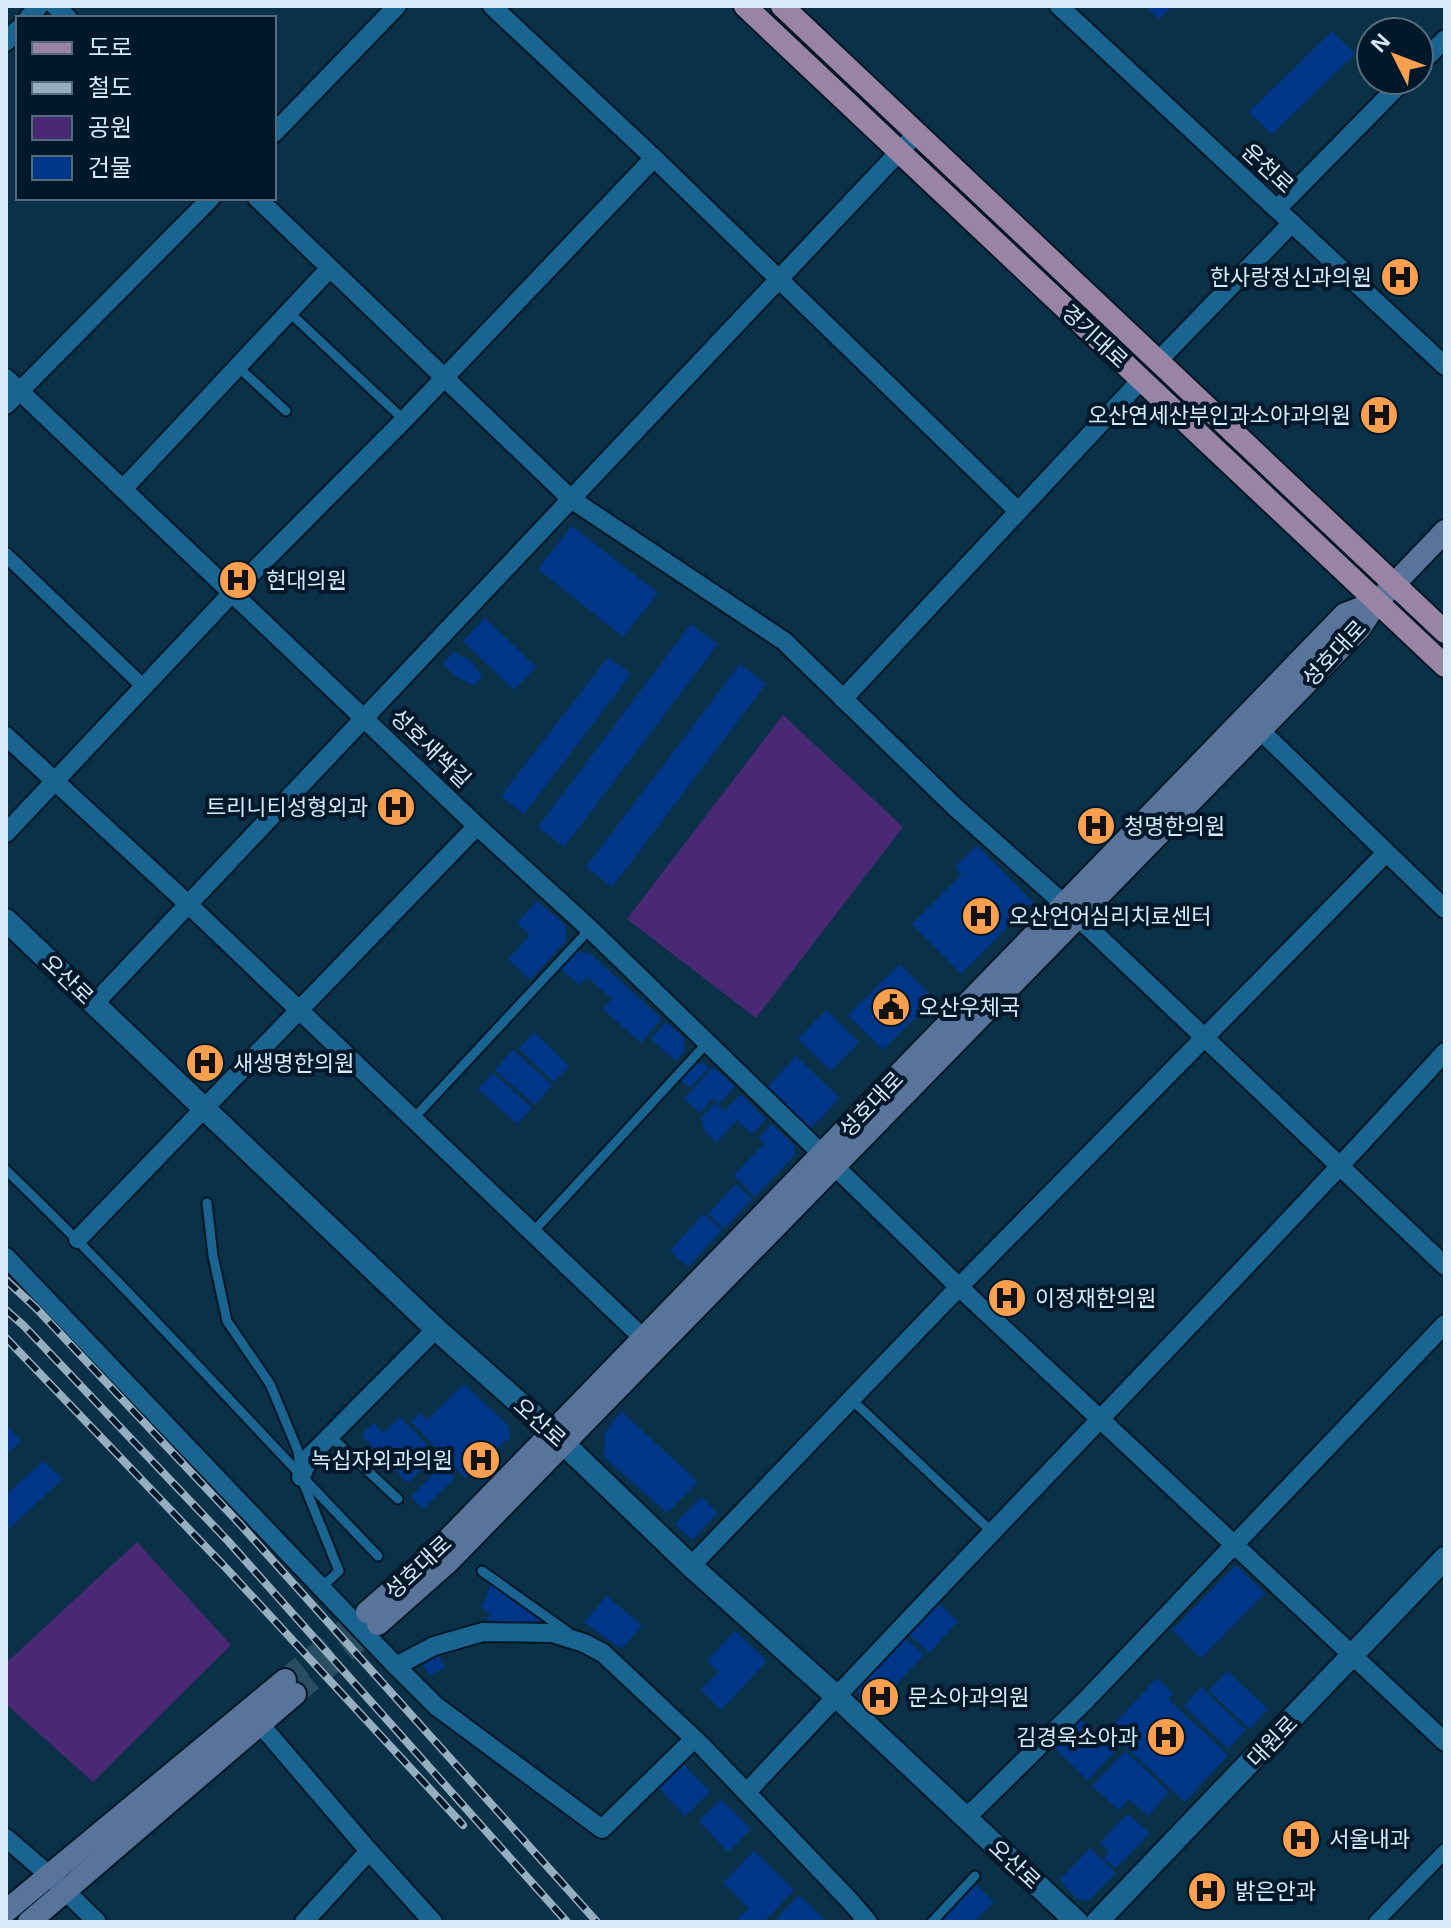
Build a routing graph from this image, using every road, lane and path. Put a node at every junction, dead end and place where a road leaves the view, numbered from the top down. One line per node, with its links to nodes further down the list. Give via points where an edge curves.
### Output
1 (397, 6): 7 (street)
2 (492, 6): 10 (street)
3 (745, 6): 9 (main road, 경기대로)
4 (782, 6): 8 (main road, 경기대로)
5 (1059, 6): 13 (street, 운천로)
6 (1388, 96): 13 (street)
7 (276, 131)
8 (917, 133): 9 (street); 18 (main road, 경기대로)
9 (899, 151): 16 (street); 22 (main road, 경기대로)
10 (654, 158): 16 (street); 21 (street)
11 (209, 200): 23 (street)
12 (259, 200): 15 (street)
13 (1277, 209): 14 (street, 운천로)
14 (1292, 223): 18 (street); 19 (street, 운천로)
15 (330, 268): 17 (street); 21 (street)
16 (778, 279): 28 (street); 29 (street)
17 (289, 312): 20 (street); 26 (lane)
18 (1158, 361): 32 (main road, 경기대로)
19 (1445, 366)
20 (238, 367): 25 (lane); 27 (street)
21 (445, 378): 26 (street); 28 (street)
22 (1141, 380): 29 (street); 34 (main road, 경기대로)
23 (13, 384): 24 (street); 27 (street, 성호새싹길)
24 (6, 405)
25 (286, 411)
26 (404, 420): 33 (street)
27 (123, 489): 33 (street, 성호새싹길)
28 (571, 499): 38 (street, via 784,641); 39 (street)
29 (1018, 511): 38 (street)
30 (1445, 531): 32 (main road, 성호대로)
31 (6, 555): 37 (street)
32 (1394, 584): 34 (main road, 성호대로); 35 (main road, 경기대로)
33 (232, 593): 37 (street); 39 (street, 성호새싹길)
34 (1377, 602): 36 (main road, 경기대로); 40 (main road, 성호대로, via 1360,628); 48 (main road, 성호대로, via 1345,614)
35 (1445, 632)
36 (1445, 666)
37 (144, 687): 42 (street)
38 (843, 699): 48 (street)
39 (364, 718): 43 (street, 성호새싹길); 46 (street)
40 (1260, 730): 45 (street); 48 (main road, 성호대로)
41 (6, 736): 42 (street)
42 (55, 781): 44 (street); 46 (street)
43 (477, 826): 50 (street, 성호새싹길); 52 (street)
44 (6, 833)
45 (1386, 853): 47 (street); 53 (street)
46 (188, 904): 51 (street); 52 (street)
47 (1445, 909)
48 (1071, 911): 53 (street); 58 (main road, 성호대로)
49 (6, 920): 51 (street, 오산로)
50 (590, 929): 54 (street, 성호새싹길); 57 (lane)
51 (94, 1004): 56 (street, 오산로)
52 (298, 1010): 56 (street); 57 (street)
53 (1206, 1038): 59 (street); 66 (street)
54 (707, 1043): 58 (street, 성호새싹길); 62 (lane)
55 (1445, 1052): 59 (street)
56 (203, 1108): 63 (street); 68 (street, 오산로)
57 (413, 1119): 62 (street)
58 (828, 1160): 66 (street, 성호새싹길); 69 (main road, 성호대로); 73 (main road, 성호대로)
59 (1340, 1167): 65 (street); 71 (street)
60 (6, 1170): 63 (lane)
61 (207, 1203): 74 (lane, via 227,1321 270,1384 298,1451)
62 (532, 1233): 69 (street)
63 (78, 1239): 74 (lane)
64 (6, 1257): 82 (street)
65 (1445, 1266)
66 (959, 1287): 70 (street); 71 (street, 성호새싹길)
67 (1445, 1324): 77 (street)
68 (436, 1329): 72 (street); 73 (street, 오산로)
69 (643, 1338): 73 (main road, 성호대로)
70 (851, 1399): 76 (lane); 80 (street)
71 (1100, 1419): 76 (street); 77 (street, 성호새싹길)
72 (330, 1436): 74 (street, via 310,1456); 75 (lane)
73 (558, 1438): 80 (street, 오산로); 83 (main road, 성호대로)
74 (301, 1477): 78 (lane); 82 (lane, via 339,1571)
75 (398, 1499)
76 (992, 1532): 87 (street)
77 (1234, 1546): 85 (street, 성호새싹길); 92 (street)
78 (378, 1556)
79 (1445, 1558): 85 (street, 대원로)
80 (691, 1566): 87 (street, 오산로)
81 (482, 1571): 84 (lane)
82 (321, 1588): 86 (street)
83 (373, 1618)
84 (584, 1643): 86 (street, via 552,1633 483,1632 434,1646); 89 (street, via 603,1653)
85 (1352, 1657): 90 (street, 성호새싹길); 106 (street, 대원로)
86 (396, 1666): 89 (street, via 436,1706 602,1829)
87 (836, 1696): 91 (street); 92 (street, 오산로)
88 (260, 1724): 94 (street); 97 (main road); 97 (main road, via 290,1687)
89 (694, 1739): 91 (street)
90 (1445, 1742)
91 (747, 1792): 103 (street)
92 (966, 1818): 105 (street, 오산로)
93 (6, 1838): 97 (street)
94 (369, 1851): 101 (street); 102 (street)
95 (1445, 1851): 107 (street)
96 (975, 1876): 104 (lane)
97 (57, 1883): 98 (main road); 99 (main road); 100 (street)
98 (6, 1911)
99 (29, 1922)
100 (97, 1922)
101 (304, 1922)
102 (433, 1922)
103 (868, 1922)
104 (932, 1922)
105 (1077, 1922)
106 (1097, 1922)
107 (1376, 1922)

